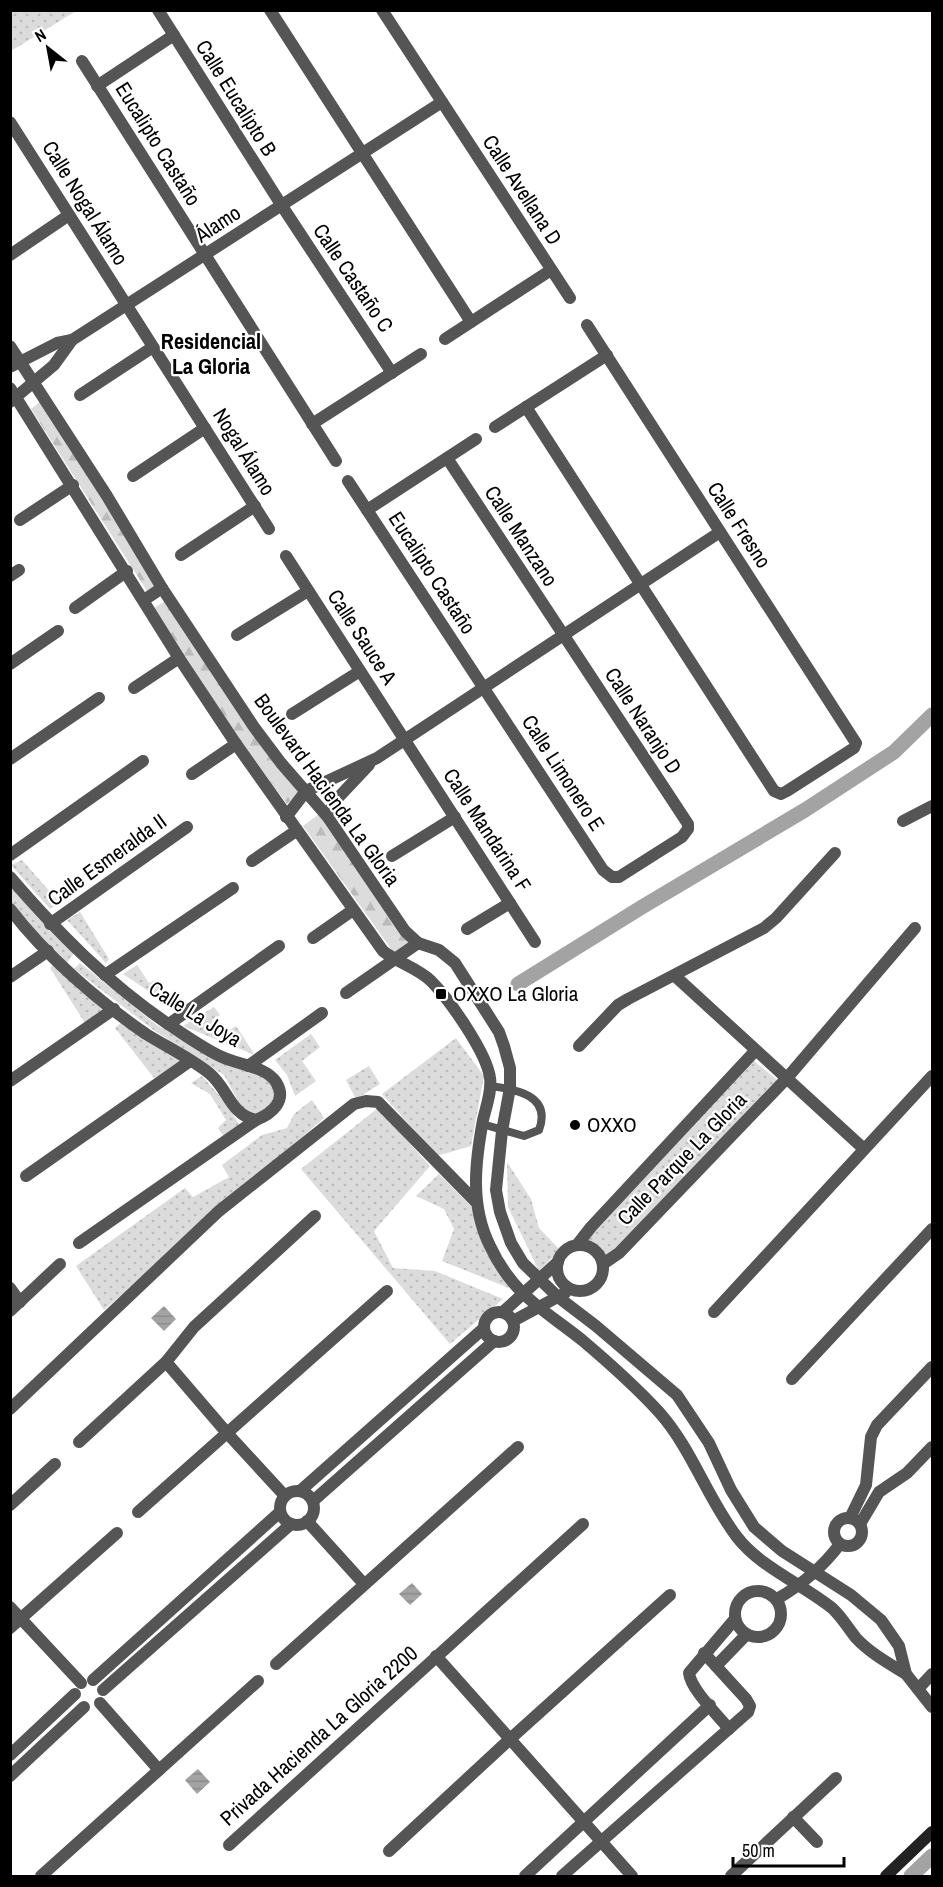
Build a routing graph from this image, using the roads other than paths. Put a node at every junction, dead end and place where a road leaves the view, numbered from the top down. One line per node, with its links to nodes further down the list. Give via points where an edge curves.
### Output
1 (158, 10): 4 (street, Calle Eucalipto B)
2 (270, 10): 9 (street)
3 (382, 10): 7 (street, Calle Avellana D)
4 (174, 35): 6 (street); 10 (street, Calle Eucalipto B)
5 (82, 61): 6 (street, Eucalipto Castaño)
6 (97, 86): 13 (street, Eucalipto Castaño)
7 (442, 102): 9 (street, Álamo); 14 (street, Calle Avellana D)
8 (12, 129): 11 (street, Calle Nogal Álamo)
9 (362, 154): 10 (street, Álamo); 17 (street)
10 (282, 206): 13 (street, Álamo); 26 (street, Calle Castaño C)
11 (69, 215): 12 (street); 16 (street, Calle Nogal Álamo)
12 (10, 255)
13 (205, 255): 16 (street, Álamo); 31 (street, Eucalipto Castaño)
14 (551, 270): 15 (street, Calle Avellana D); 17 (street)
15 (570, 298)
16 (127, 305): 20 (street, Álamo); 22 (street, Nogal Álamo)
17 (471, 322): 19 (street)
18 (587, 325): 24 (street, Calle Fresno)
19 (445, 339)
20 (72, 340): 25 (street, Álamo, via 57,343); 27 (street, via 63,356)
21 (10, 346): 25 (street, Boulevard Hacienda La Gloria)
22 (153, 346): 28 (street); 33 (street, Nogal Álamo)
23 (421, 354): 26 (street)
24 (607, 355): 30 (street); 44 (street, Calle Fresno)
25 (15, 364): 27 (street, Boulevard Hacienda La Gloria)
26 (393, 372): 31 (street)
27 (34, 384): 29 (street); 49 (street, Boulevard Hacienda La Gloria)
28 (80, 395)
29 (13, 396): 39 (street)
30 (526, 407): 32 (street); 48 (street)
31 (312, 424): 36 (street, Eucalipto Castaño)
32 (495, 427)
33 (205, 428): 37 (street); 40 (street, Nogal Álamo)
34 (476, 439): 35 (street)
35 (447, 458): 41 (street); 55 (street, Calle Manzano)
36 (336, 461)
37 (132, 476)
38 (348, 481): 41 (street, Eucalipto Castaño)
39 (72, 485): 42 (street); 47 (street)
40 (255, 506): 43 (street, Nogal Álamo); 45 (street)
41 (367, 510): 59 (street, Eucalipto Castaño)
42 (20, 520)
43 (269, 529)
44 (720, 532): 48 (street); 48 (street, Calle Fresno, via 854,740 855,746 787,791 774,791)
45 (181, 555)
46 (286, 556): 50 (street, Calle Sauce A)
47 (127, 571): 51 (street); 52 (street)
48 (641, 584): 55 (street)
49 (162, 588): 51 (street); 69 (street, Boulevard Hacienda La Gloria, via 254,727)
50 (308, 591): 54 (street); 58 (street, Calle Sauce A)
51 (144, 600): 56 (street)
52 (75, 608)
53 (58, 632): 57 (street)
54 (237, 635)
55 (563, 635): 59 (street); 82 (street, Calle Naranjo D, via 688,824 682,837 620,877)
56 (179, 658): 60 (street); 64 (street)
57 (10, 664)
58 (360, 670): 62 (street); 63 (street, Calle Sauce A)
59 (483, 687): 63 (street); 82 (street, Calle Limonero E, via 603,870)
60 (134, 688)
61 (99, 698): 66 (street)
62 (292, 714)
63 (405, 739): 65 (street); 73 (street, Calle Mandarina F)
64 (236, 744): 68 (street); 72 (street)
65 (377, 758): 69 (street); 71 (street, via 340,795)
66 (10, 759)
67 (143, 761): 78 (street)
68 (192, 774)
69 (306, 791): 71 (street, Boulevard Hacienda La Gloria); 72 (street)
70 (933, 806): 74 (street)
71 (327, 816): 92 (street, Boulevard Hacienda La Gloria, via 405,931)
72 (286, 817): 76 (street)
73 (455, 817): 79 (street); 84 (street, Calle Mandarina F)
74 (903, 821)
75 (187, 827): 87 (street, Calle Esmeralda II)
76 (296, 831): 80 (street); 86 (street)
77 (835, 853): 99 (street, via 764,928)
78 (10, 855)
79 (392, 856)
80 (252, 861)
81 (10, 877): 87 (street, Calle La Joya)
82 (612, 877)
83 (233, 888): 98 (street)
84 (510, 903): 89 (street); 91 (street, Calle Mandarina F)
85 (10, 909): 94 (street, Calle La Joya)
86 (354, 910): 90 (street); 96 (street)
87 (50, 924): 95 (street, Calle La Joya)
88 (915, 928): 110 (street, Calle Parque La Gloria)
89 (467, 929)
90 (313, 938)
91 (535, 942)
92 (418, 943): 96 (street); 113 (street, Boulevard Hacienda La Gloria, via 439,950 455,963 469,984 499,1032 510,1068)
93 (279, 945): 104 (street)
94 (48, 951): 97 (street, Calle La Joya); 100 (street)
95 (80, 954): 97 (street); 98 (street, Calle La Joya)
96 (394, 960): 101 (street); 112 (street, via 425,976 441,994 486,1061)
97 (66, 969): 102 (street, Calle La Joya)
98 (105, 975): 104 (street, Calle La Joya)
99 (675, 976): 105 (street, via 618,1005); 106 (street)
100 (10, 977)
101 (346, 993)
102 (114, 1009): 107 (street, Calle La Joya); 111 (street)
103 (322, 1013): 108 (street)
104 (169, 1024): 108 (street, Calle La Joya, via 221,1057)
105 (579, 1046)
106 (755, 1051): 110 (street); 123 (street, Calle Parque La Gloria)
107 (190, 1061): 114 (street, Calle La Joya, via 210,1073 236,1110); 118 (street)
108 (248, 1066): 114 (street, Calle La Joya, via 266,1073 280,1094 276,1107)
109 (933, 1076): 117 (street)
110 (787, 1078): 117 (street); 126 (street, Calle Parque La Gloria, via 621,1252)
111 (10, 1081)
112 (490, 1086): 113 (lane); 115 (street)
113 (510, 1089): 116 (street, Boulevard Hacienda La Gloria); 116 (lane, via 535,1101 542,1122 539,1131 524,1136)
114 (256, 1120): 122 (street)
115 (482, 1124): 116 (lane); 119 (street)
116 (502, 1131): 127 (street, Boulevard Hacienda La Gloria, via 496,1190 500,1212 511,1243)
117 (864, 1149): 136 (street)
118 (26, 1176)
119 (476, 1202): 131 (street, via 489,1245 504,1272); 143 (street, via 378,1102 354,1104 219,1211)
120 (315, 1216): 140 (street, via 194,1327)
121 (930, 1237): 142 (street)
122 (80, 1243)
123 (577, 1245): 124 (street, via 565,1251); 126 (street, via 594,1249)
124 (558, 1262): 127 (street); 129 (street, via 562,1281)
125 (60, 1264): 133 (street)
126 (603, 1264): 129 (street, via 603,1274 591,1288)
127 (539, 1280): 131 (street); 132 (street, Boulevard Hacienda La Gloria)
128 (10, 1288): 133 (street)
129 (572, 1289): 132 (street)
130 (387, 1291): 144 (street)
131 (523, 1294): 134 (street); 135 (street)
132 (558, 1297): 134 (street); 163 (street, Boulevard Hacienda La Gloria, via 677,1395 709,1443 754,1527)
133 (15, 1306)
134 (537, 1308): 137 (street); 165 (street, via 582,1341 658,1412 686,1449 717,1509 738,1538 758,1558)
135 (503, 1312): 137 (street); 138 (street, via 489,1315)
136 (714, 1312)
137 (513, 1321): 139 (street, via 510,1337)
138 (484, 1328): 139 (street); 150 (street)
139 (494, 1341): 153 (street)
140 (166, 1362): 144 (street); 145 (street)
141 (933, 1367): 149 (street, via 876,1425)
142 (792, 1379)
143 (10, 1409)
144 (227, 1433): 152 (street); 155 (street)
145 (79, 1442)
146 (518, 1447): 164 (street)
147 (933, 1447): 151 (street, via 907,1473)
148 (55, 1464): 154 (street)
149 (866, 1485): 151 (street); 158 (street)
150 (300, 1491): 152 (street); 153 (street)
151 (879, 1492): 158 (street)
152 (285, 1496): 156 (street)
153 (313, 1502): 157 (street, via 314,1512)
154 (10, 1505)
155 (138, 1512)
156 (280, 1512): 159 (street); 180 (street)
157 (307, 1521): 159 (street); 164 (street)
158 (855, 1521): 162 (street, via 839,1521 834,1530); 162 (street, via 863,1534 858,1544)
159 (291, 1524): 182 (street)
160 (583, 1524): 174 (street, Privada Hacienda La Gloria 2200)
161 (117, 1533): 169 (street)
162 (840, 1544): 163 (street)
163 (816, 1573): 165 (street); 177 (street, Boulevard Hacienda La Gloria, via 881,1620 899,1646)
164 (364, 1584): 175 (street)
165 (801, 1586): 167 (street); 177 (street, via 834,1610 868,1650)
166 (670, 1595): 188 (street)
167 (777, 1599): 170 (street, via 762,1591 744,1595 738,1602); 172 (street, via 782,1618 772,1633 755,1638)
168 (10, 1607): 169 (street)
169 (21, 1618): 171 (street); 180 (street)
170 (735, 1619): 172 (street); 173 (street)
171 (10, 1628)
172 (746, 1635): 176 (street)
173 (704, 1653): 176 (street); 184 (street, via 689,1676)
174 (436, 1656): 188 (street, Privada Hacienda La Gloria 2200); 198 (street, Privada Hacienda La Gloria 2200)
175 (276, 1664)
176 (716, 1666): 187 (street, via 750,1706)
177 (906, 1674): 181 (street, Boulevard Hacienda La Gloria)
178 (933, 1674): 181 (street)
179 (258, 1682): 190 (street)
180 (83, 1686): 182 (street, via 101,1686); 185 (street, via 80,1704); 189 (street)
181 (918, 1689): 186 (street, Boulevard Hacienda La Gloria)
182 (103, 1690): 183 (street)
183 (100, 1704): 185 (street); 190 (street)
184 (710, 1705): 187 (street); 194 (street)
185 (84, 1707): 191 (street)
186 (933, 1707)
187 (729, 1729): 196 (street)
188 (510, 1739): 194 (street, Privada Hacienda La Gloria 2200); 199 (street)
189 (10, 1755)
190 (159, 1770): 200 (street)
191 (10, 1776)
192 (836, 1778): 193 (street)
193 (793, 1817): 197 (street); 204 (street)
194 (584, 1822): 196 (street, Privada Hacienda La Gloria 2200); 201 (street)
195 (933, 1833): 205 (main road)
196 (601, 1842): 202 (street); 203 (street, Privada Hacienda La Gloria 2200)
197 (817, 1842)
198 (229, 1845)
199 (389, 1851)
200 (41, 1876)
201 (525, 1876)
202 (562, 1876)
203 (632, 1876)
204 (731, 1876)
205 (886, 1876)

